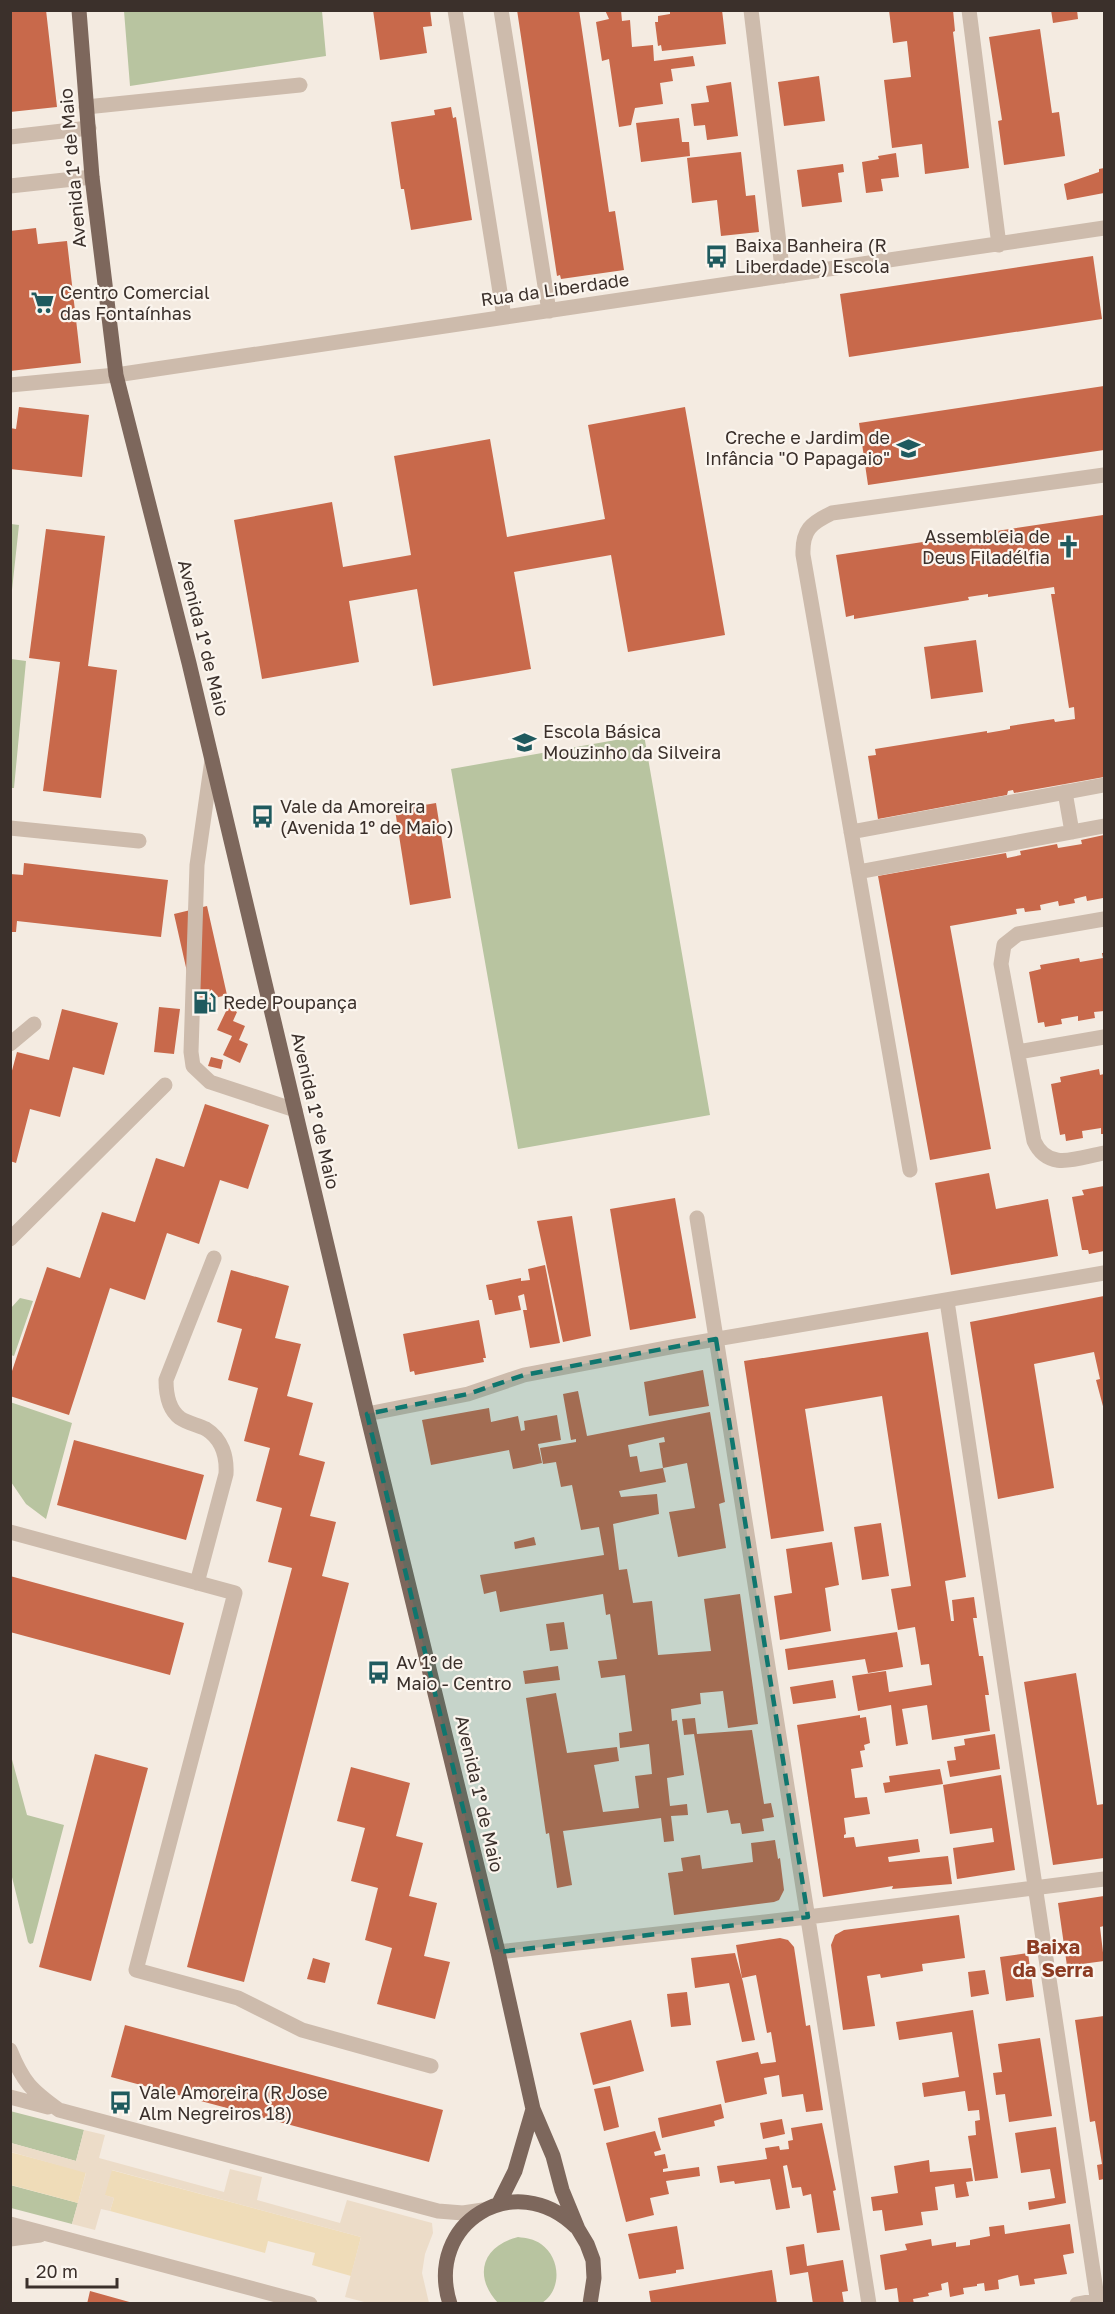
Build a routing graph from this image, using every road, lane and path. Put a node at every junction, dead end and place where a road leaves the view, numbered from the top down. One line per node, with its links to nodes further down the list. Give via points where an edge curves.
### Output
1 (79, 10): 7 (main road, Avenida 1º de Maio)
2 (455, 10): 16 (street)
3 (501, 10): 15 (street)
4 (751, 10): 14 (street)
5 (969, 10): 13 (street)
6 (300, 85): 7 (street)
7 (86, 107): 8 (main road, Avenida 1º de Maio)
8 (89, 128): 9 (street); 10 (main road, Avenida 1º de Maio)
9 (10, 137)
10 (92, 177): 11 (street); 17 (main road, Avenida 1º de Maio)
11 (10, 186)
12 (1104, 228): 13 (street, Rua da Liberdade)
13 (999, 244): 14 (street, Rua da Liberdade)
14 (783, 276): 15 (street, Rua da Liberdade)
15 (549, 311): 16 (street, Rua da Liberdade)
16 (504, 317): 17 (street, Rua da Liberdade)
17 (116, 375): 18 (street, Rua da Liberdade); 20 (main road, Avenida 1º de Maio)
18 (10, 385)
19 (1104, 475): 25 (street, via 832,513 810,526 802,555)
20 (212, 760): 35 (main road, Avenida 1º de Maio); 35 (street, via 197,865 193,1066 210,1082)
21 (1104, 785): 22 (street)
22 (1065, 792): 25 (street); 26 (street)
23 (1104, 826): 26 (street)
24 (10, 828): 27 (street)
25 (851, 832): 28 (street)
26 (1072, 832): 28 (street)
27 (139, 841)
28 (858, 872): 37 (street)
29 (1104, 919): 33 (street, via 1017,934 1004,945 1001,964)
30 (34, 1024): 32 (street)
31 (1104, 1036): 33 (street)
32 (10, 1044)
33 (1018, 1052): 36 (street, via 1039,1151 1054,1160)
34 (165, 1085): 39 (street)
35 (294, 1110): 44 (main road, Avenida 1º de Maio)
36 (1104, 1154)
37 (910, 1170)
38 (697, 1218): 43 (street)
39 (10, 1239)
40 (214, 1258): 46 (street, via 166,1380 166,1397 172,1408 180,1418 208,1430 221,1445 226,1459 226,1474)
41 (1104, 1273): 42 (street)
42 (947, 1301): 43 (street); 48 (street)
43 (716, 1339): 44 (street, via 524,1375 468,1394); 49 (street)
44 (367, 1414): 50 (main road, Avenida 1º de Maio)
45 (10, 1532): 46 (street)
46 (196, 1583): 52 (street, via 235,1593 136,1970 238,1998 302,2030)
47 (1104, 1879): 48 (street)
48 (1035, 1888): 49 (street); 63 (street)
49 (807, 1917): 50 (street); 66 (street)
50 (498, 1952): 54 (main road, Avenida 1º de Maio)
51 (10, 2050): 55 (street, via 21,2075 37,2094)
52 (431, 2066)
53 (10, 2097): 55 (street)
54 (532, 2109): 56 (main road, Avenida 1º de Maio, via 515,2171); 59 (main road, Avenida 1º de Maio)
55 (59, 2110): 57 (street, via 438,2211)
56 (499, 2203): 57 (main road, Avenida 1º de Maio); 59 (main road, Avenida 1º de Maio, via 542,2205 566,2216)
57 (483, 2210): 65 (main road, Avenida 1º de Maio, via 468,2220 449,2250 445,2285)
58 (10, 2224): 60 (street)
59 (578, 2229): 62 (main road, Avenida 1º de Maio, via 593,2260)
60 (46, 2234): 61 (street); 64 (street)
61 (10, 2239)
62 (590, 2301)
63 (1100, 2301): 67 (street)
64 (310, 2304)
65 (450, 2304)
66 (868, 2304)
67 (1077, 2304)

